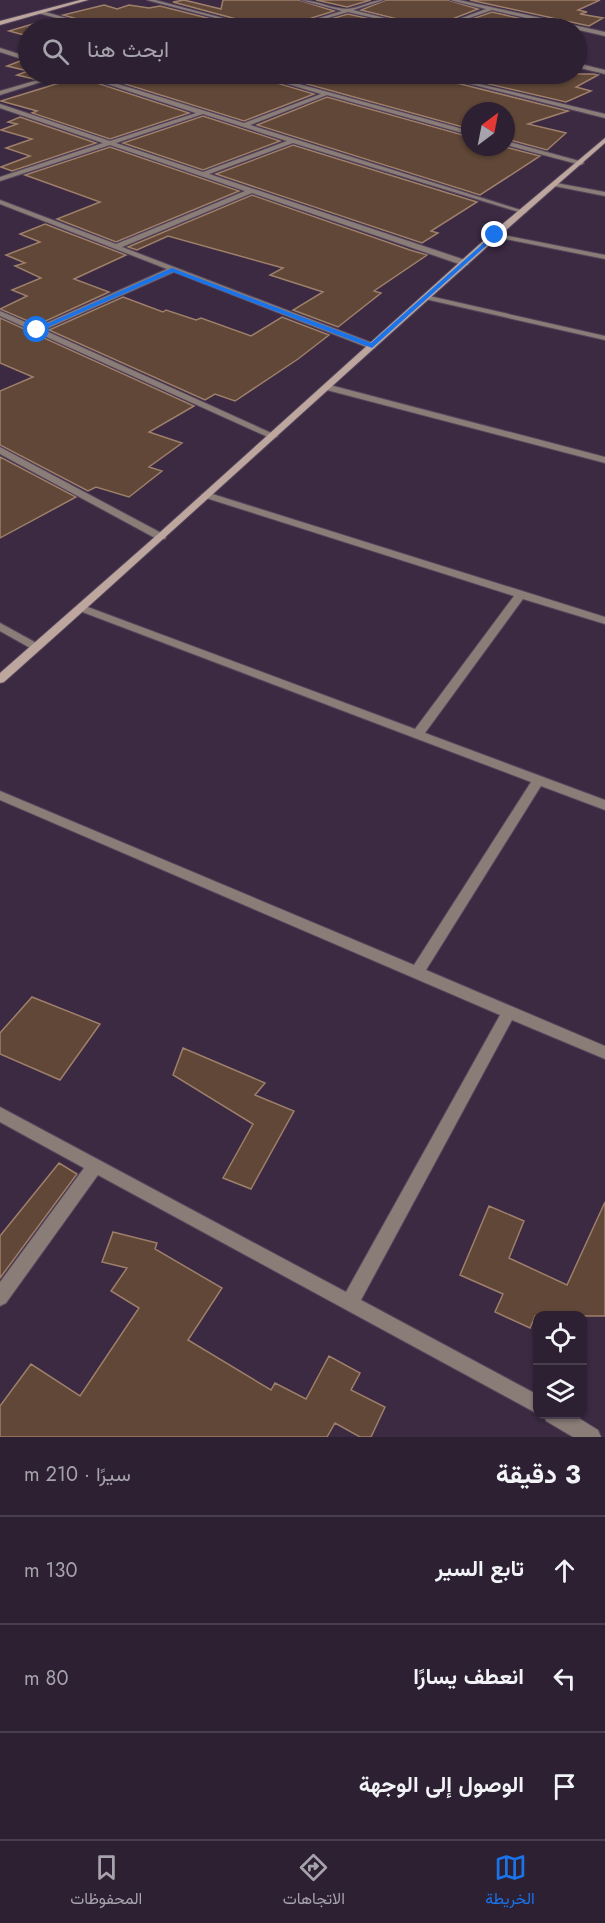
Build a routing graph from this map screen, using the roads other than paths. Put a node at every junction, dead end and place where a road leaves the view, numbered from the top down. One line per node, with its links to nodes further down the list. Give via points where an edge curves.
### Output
1 (70, 0): 7 (street)
2 (86, 0): 7 (street)
3 (149, 0): 14 (street)
4 (303, 0): 9 (street)
5 (382, 0): 9 (street)
6 (452, 0): 8 (street)
7 (78, 2): 10 (street)
8 (492, 9): 17 (street); 18 (street)
9 (347, 10): 15 (street); 16 (street)
10 (40, 12): 11 (street); 13 (street)
11 (18, 18)
12 (18, 18): 19 (street)
13 (62, 18)
14 (219, 18)
15 (321, 18)
16 (380, 18)
17 (466, 18)
18 (533, 18)
19 (0, 23)
20 (587, 30): 21 (street)
21 (605, 34)
22 (0, 50): 23 (street)
23 (18, 56)
24 (587, 68): 25 (street)
25 (605, 72)
26 (30, 84): 30 (street)
27 (113, 84): 33 (street)
28 (294, 84): 31 (street)
29 (474, 84): 34 (street)
30 (0, 93)
31 (326, 93): 35 (street); 36 (street)
32 (0, 106): 39 (street)
33 (204, 112): 35 (street); 39 (street)
34 (605, 116)
35 (245, 124): 37 (street)
36 (461, 130)
37 (294, 140): 42 (street); 48 (street)
38 (605, 140): 41 (street)
39 (107, 143): 42 (street); 43 (street)
40 (515, 145): 41 (street)
41 (581, 163): 44 (street)
42 (202, 175): 45 (street)
43 (0, 179)
44 (556, 185): 46 (street); 48 (street)
45 (250, 191): 50 (street); 52 (street)
46 (605, 194)
47 (0, 202): 50 (street)
48 (524, 212): 49 (street)
49 (495, 235): 51 (street); 52 (street)
50 (115, 247): 53 (street)
51 (605, 257)
52 (465, 263): 54 (street)
53 (172, 270): 56 (street); 58 (street)
54 (428, 297): 57 (street); 58 (street)
55 (0, 313): 56 (street)
56 (37, 330): 60 (street)
57 (605, 338)
58 (372, 346): 59 (street)
59 (326, 387): 60 (street); 62 (street)
60 (273, 436): 63 (street)
61 (0, 450): 64 (street)
62 (605, 460)
63 (206, 495): 64 (street); 65 (street)
64 (161, 537): 66 (street)
65 (521, 594): 67 (street); 71 (street)
66 (81, 608): 69 (street); 71 (street)
67 (605, 621)
68 (0, 626): 69 (street)
69 (36, 647): 70 (street)
70 (0, 680)
71 (417, 735): 72 (street)
72 (538, 781): 74 (street); 75 (street)
73 (0, 795): 75 (street)
74 (605, 805)
75 (418, 971): 76 (street)
76 (509, 1012): 77 (street); 81 (street)
77 (605, 1053)
78 (0, 1113): 79 (street)
79 (95, 1166): 80 (street); 81 (street)
80 (0, 1297)
81 (350, 1303): 82 (street)
82 (533, 1403)
83 (561, 1419): 84 (street)
84 (591, 1437)

